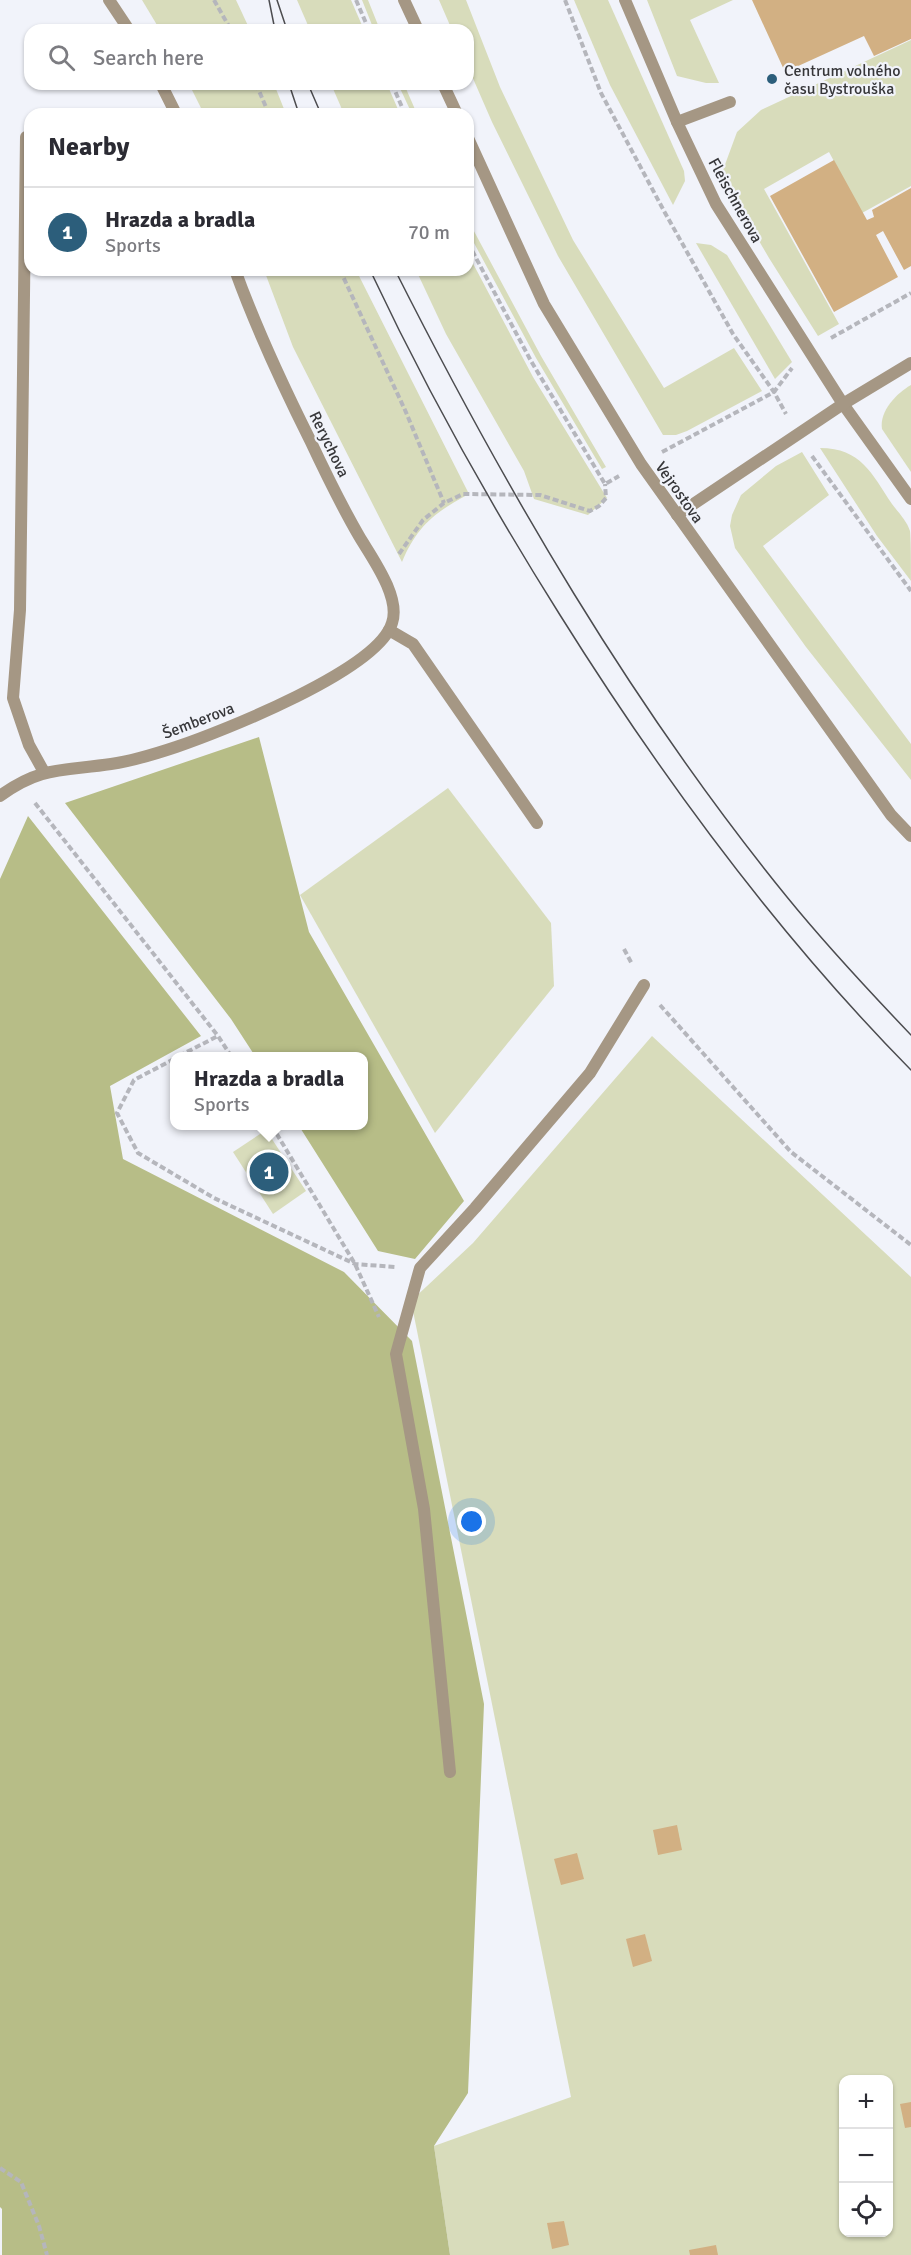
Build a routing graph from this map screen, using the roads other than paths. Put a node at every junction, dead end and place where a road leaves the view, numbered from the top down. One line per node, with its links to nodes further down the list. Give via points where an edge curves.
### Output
1 (109, 0): 4 (street)
2 (405, 0): 5 (street)
3 (625, 0): 11 (street, Fleischnerova)
4 (125, 24)
5 (415, 24)
6 (163, 90): 9 (street)
7 (446, 90): 10 (street)
8 (730, 102): 11 (street)
9 (173, 108)
10 (454, 108)
11 (677, 122): 16 (street, Fleischnerova, via 716,204)
12 (474, 151): 18 (street, Vejrostova, via 544,304 641,464)
13 (24, 276): 20 (street, via 20,610 13,698 29,745)
14 (237, 276): 19 (street, Rerychova, via 288,396 390,593 394,612)
15 (911, 363): 16 (street)
16 (843, 404): 17 (street, Fleischnerova); 18 (street)
17 (911, 499)
18 (677, 515): 23 (street, Vejrostova, via 891,814)
19 (389, 630): 20 (street, Šemberova, via 371,651 349,666 235,725 153,755); 22 (street, via 413,644)
20 (44, 772): 21 (street, Šemberova, via 18,782)
21 (0, 796)
22 (537, 823)
23 (911, 836)
24 (644, 986): 25 (street, via 590,1073 420,1268 396,1354 424,1509)
25 (450, 1772)

